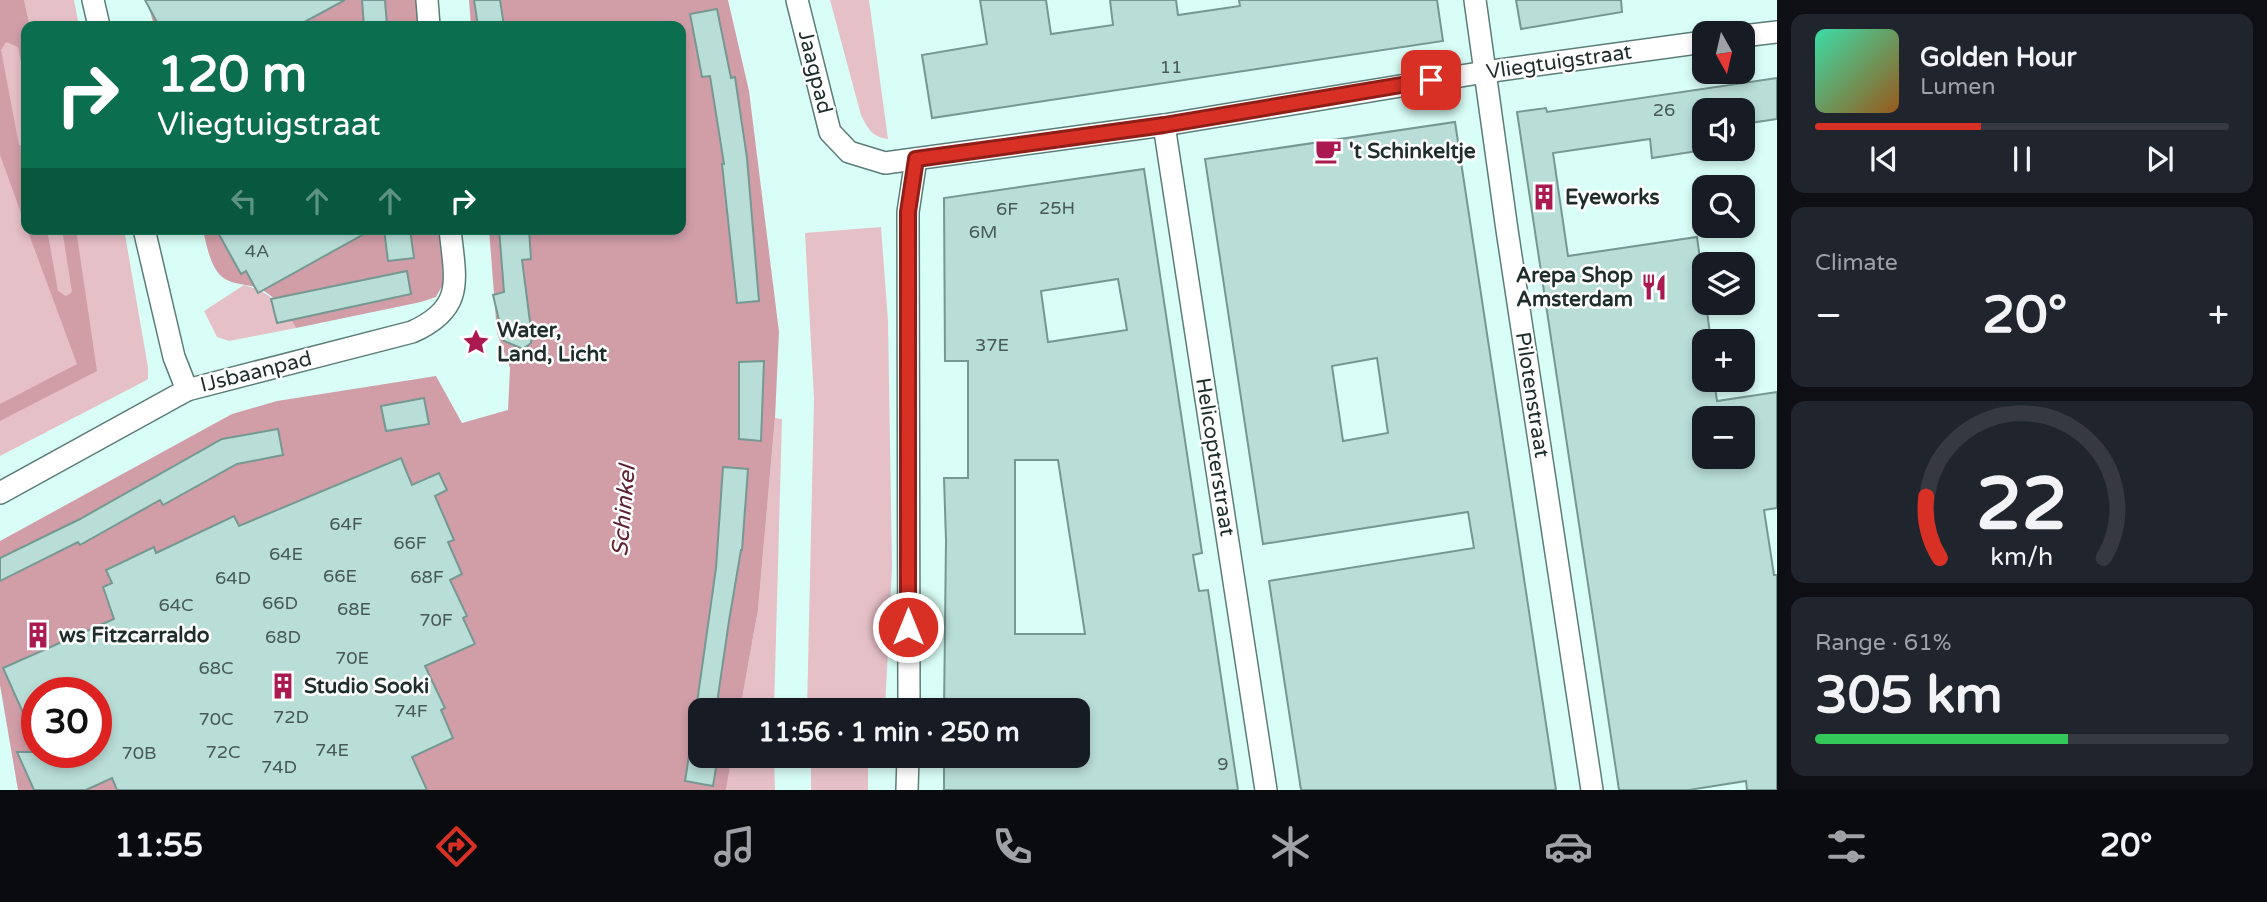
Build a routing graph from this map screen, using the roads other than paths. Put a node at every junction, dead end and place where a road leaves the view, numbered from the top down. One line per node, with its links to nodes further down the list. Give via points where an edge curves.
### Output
1 (93, 0): 5 (street)
2 (427, 0): 6 (street)
3 (797, 0): 12 (street, Jaagpad, via 830,132 849,152 885,163)
4 (1475, 0): 10 (street, Pilotenstraat)
5 (98, 21)
6 (429, 21)
7 (1777, 32): 8 (street)
8 (1755, 35)
9 (1692, 44): 10 (street, Vliegtuigstraat)
10 (1485, 72): 11 (street, Vliegtuigstraat); 21 (street, Pilotenstraat)
11 (1164, 125): 12 (street, Vliegtuigstraat); 20 (street, Helicopterstraat)
12 (916, 159): 17 (street, via 908,212)
13 (145, 235): 15 (street, via 174,357)
14 (451, 235): 15 (street, IJsbaanpad, via 452,298 432,323)
15 (187, 390): 16 (street, IJsbaanpad)
16 (0, 493)
17 (908, 698)
18 (908, 768): 19 (street)
19 (907, 790)
20 (1266, 790)
21 (1592, 790)

